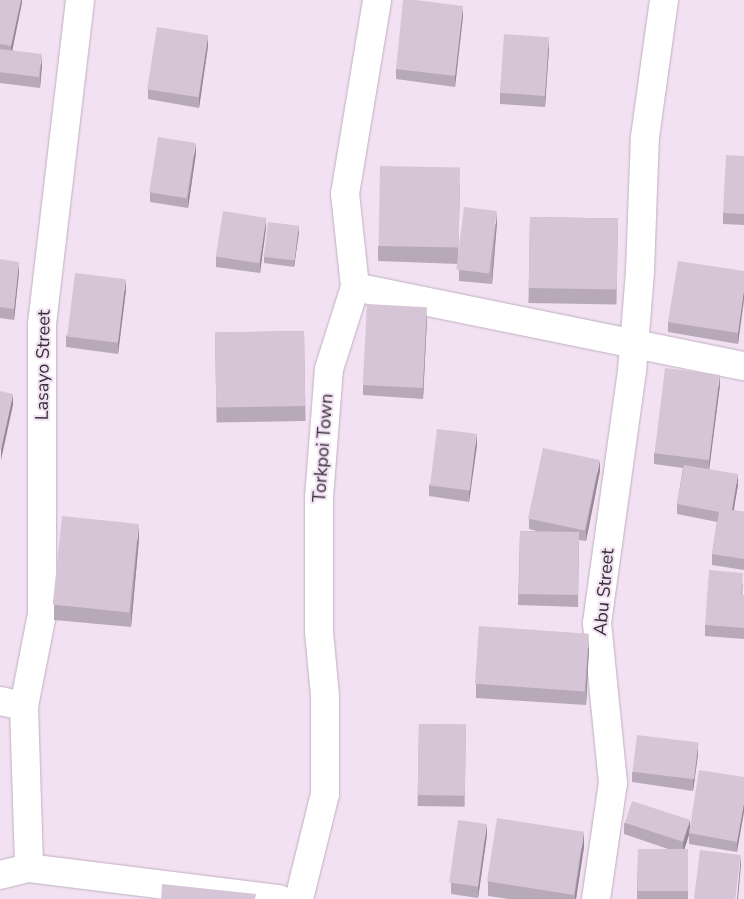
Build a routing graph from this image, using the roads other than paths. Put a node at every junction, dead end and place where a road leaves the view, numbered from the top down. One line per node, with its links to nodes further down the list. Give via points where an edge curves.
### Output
1 (80, 0): 7 (street, Lasayo Street, via 42,324 42,614)
2 (377, 0): 4 (street, Torkpoi Town, via 345,194)
3 (664, 0): 5 (street, Abu Street, via 644,137 640,271)
4 (356, 287): 5 (street); 11 (street, Torkpoi Town, via 329,369 319,498 319,632 325,696 326,794)
5 (633, 345): 6 (street); 12 (street, Abu Street, via 597,624 613,783)
6 (744, 366)
7 (12, 703): 8 (street, Lasayo Street)
8 (29, 868): 9 (street); 10 (street)
9 (0, 875)
10 (279, 899)
11 (298, 899)
12 (596, 899)

